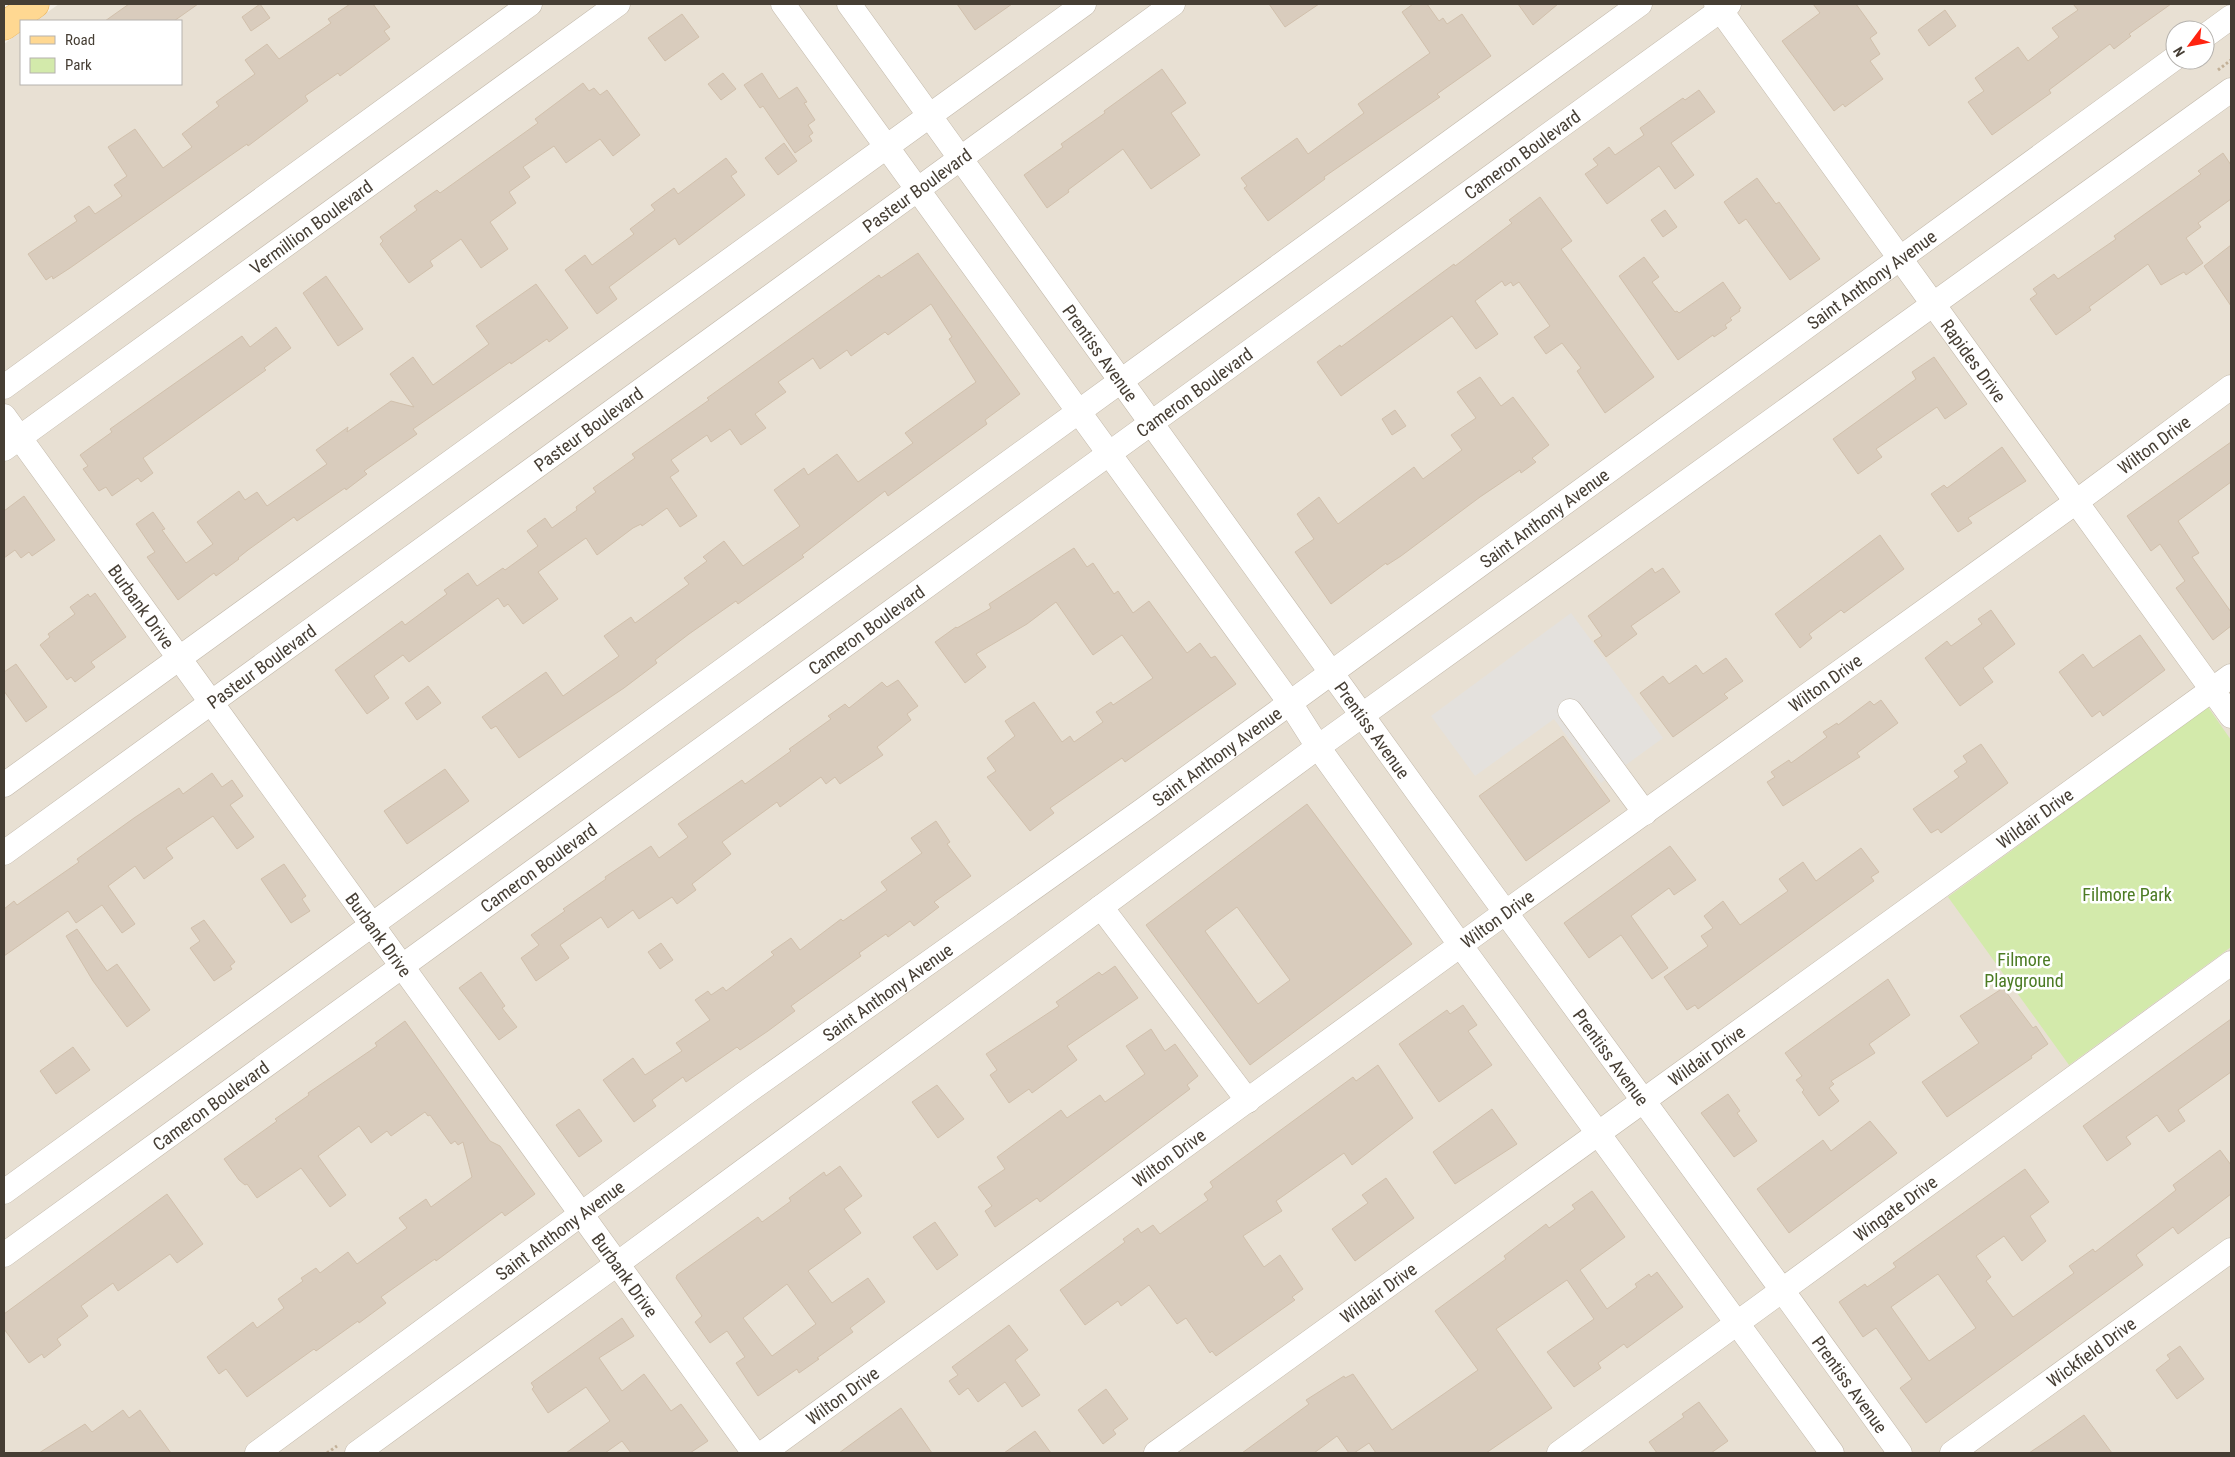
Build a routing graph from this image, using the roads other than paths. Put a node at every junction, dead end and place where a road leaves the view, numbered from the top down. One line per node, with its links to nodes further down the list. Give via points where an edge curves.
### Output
1 (35, 4): 11 (main road)
2 (530, 4): 22 (street)
3 (618, 4): 27 (street, Vermillion Boulevard)
4 (784, 4): 16 (street)
5 (849, 4): 15 (street, Prentiss Avenue)
6 (1084, 4): 15 (street)
7 (1173, 4): 17 (street, Pasteur Boulevard)
8 (1640, 4): 21 (street)
9 (1722, 6): 19 (street, Rapides Drive); 26 (street, Cameron Boulevard)
10 (2231, 17): 12 (street)
11 (4, 26)
12 (2215, 29)
13 (2165, 65): 19 (street, Saint Anthony Avenue)
14 (2231, 90): 20 (street)
15 (929, 116): 16 (street); 17 (street, Prentiss Avenue)
16 (887, 146): 18 (street); 30 (street)
17 (960, 158): 18 (street, Pasteur Boulevard); 21 (street, Prentiss Avenue)
18 (918, 189): 24 (street); 34 (street, Pasteur Boulevard)
19 (1900, 257): 20 (street, Rapides Drive); 31 (street, Saint Anthony Avenue)
20 (1935, 305): 29 (street, Rapides Drive); 37 (street)
21 (1121, 381): 24 (street); 26 (street, Prentiss Avenue)
22 (4, 387)
23 (2231, 387): 29 (street, Wilton Drive)
24 (1079, 411): 28 (street); 45 (street)
25 (4, 416): 27 (street, Burbank Drive)
26 (1151, 423): 28 (street, Cameron Boulevard); 31 (street, Prentiss Avenue)
27 (12, 443): 30 (street, Burbank Drive)
28 (1109, 454): 35 (street); 48 (street, Cameron Boulevard)
29 (2076, 502): 33 (street, Rapides Drive); 41 (street, Wilton Drive)
30 (179, 658): 34 (street, Burbank Drive); 40 (street)
31 (1331, 673): 35 (street, Saint Anthony Avenue); 37 (street, Prentiss Avenue)
32 (2231, 676): 33 (street, Wildair Drive)
33 (2212, 690): 38 (street, Rapides Drive); 49 (street, Wildair Drive)
34 (211, 703): 42 (street, Pasteur Boulevard); 45 (street, Burbank Drive)
35 (1290, 703): 39 (street); 53 (street, Saint Anthony Avenue)
36 (1570, 711): 41 (street)
37 (1362, 716): 39 (street); 44 (street, Prentiss Avenue)
38 (2231, 716)
39 (1318, 747): 43 (street); 46 (street)
40 (4, 786)
41 (1645, 813): 44 (street, Wilton Drive)
42 (4, 853)
43 (1101, 907): 50 (street); 56 (street)
44 (1506, 912): 46 (street, Wilton Drive); 49 (street, Prentiss Avenue)
45 (372, 925): 48 (street, Burbank Drive); 52 (street)
46 (1461, 946): 50 (street, Wilton Drive); 51 (street)
47 (2231, 963): 57 (street, Wingate Drive)
48 (402, 966): 53 (street, Burbank Drive); 55 (street, Cameron Boulevard)
49 (1643, 1099): 51 (street, Wildair Drive); 57 (street, Prentiss Avenue)
50 (1248, 1101): 62 (street, Wilton Drive)
51 (1597, 1133): 58 (street); 63 (street, Wildair Drive)
52 (4, 1192)
53 (581, 1214): 56 (street, Burbank Drive); 59 (street, Saint Anthony Avenue)
54 (2231, 1250): 67 (street, Wickfield Drive)
55 (4, 1255)
56 (617, 1264): 60 (street); 61 (street, Burbank Drive)
57 (1782, 1290): 58 (street, Wingate Drive); 66 (street, Prentiss Avenue)
58 (1737, 1324): 64 (street, Wingate Drive); 65 (street)
59 (257, 1453)
60 (357, 1453)
61 (754, 1453)
62 (763, 1453)
63 (1156, 1453)
64 (1559, 1453)
65 (1832, 1453)
66 (1900, 1453)
67 (1952, 1453)

